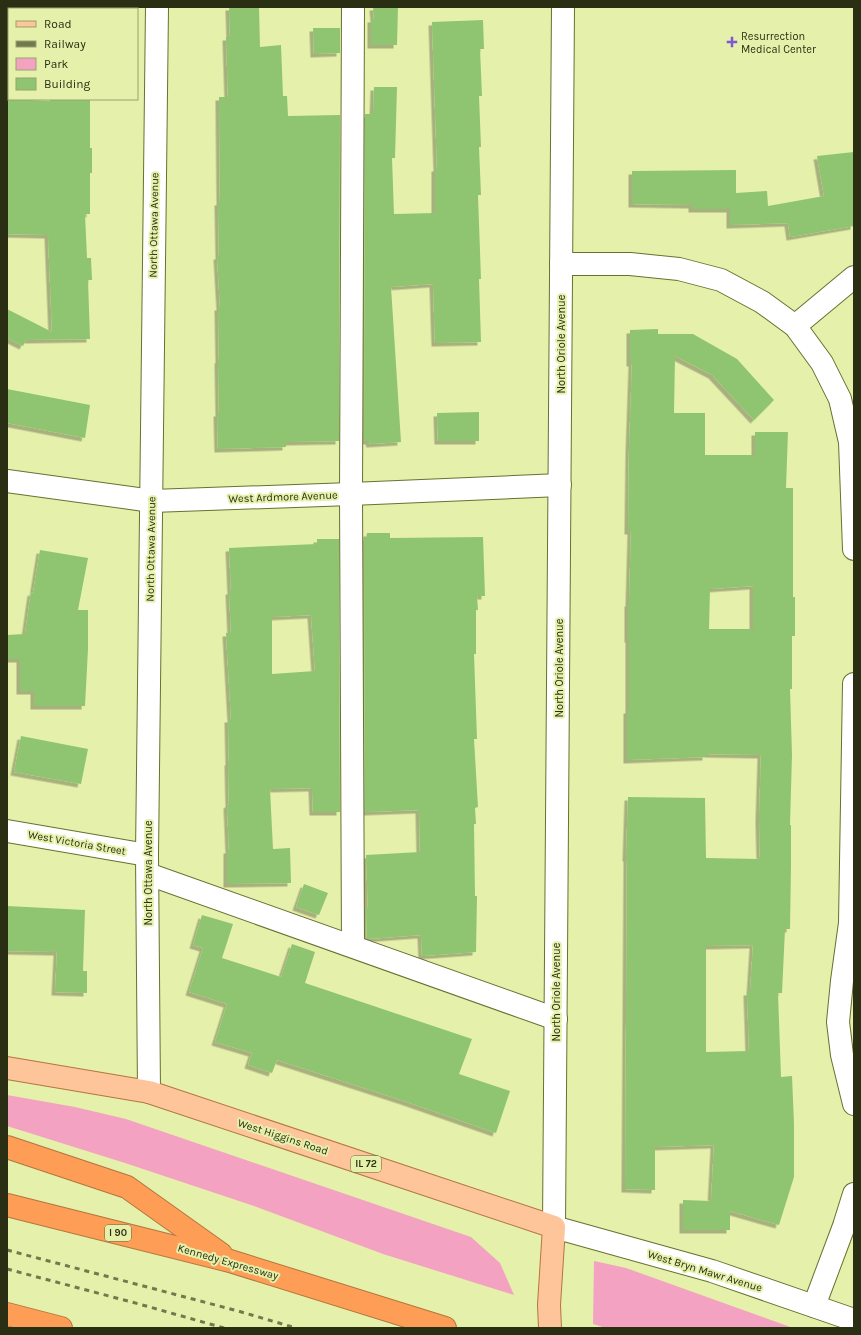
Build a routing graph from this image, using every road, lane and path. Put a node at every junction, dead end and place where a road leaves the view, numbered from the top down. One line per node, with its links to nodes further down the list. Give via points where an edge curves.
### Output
1 (157, 7): 10 (street, North Ottawa Avenue)
2 (353, 7): 9 (street)
3 (563, 7): 4 (street, North Oriole Avenue)
4 (561, 264): 6 (street, via 630,264 679,269 721,280 762,302); 8 (street, North Oriole Avenue)
5 (854, 277): 6 (street)
6 (795, 326): 11 (street, via 822,363 840,399 850,442)
7 (7, 480): 10 (street, West Ardmore Avenue)
8 (560, 485): 9 (street, West Ardmore Avenue); 17 (street, North Oriole Avenue)
9 (351, 494): 10 (street, West Ardmore Avenue); 16 (street)
10 (152, 501): 14 (street, North Ottawa Avenue)
11 (854, 549)
12 (854, 684): 15 (street)
13 (7, 831): 14 (street, West Victoria Street)
14 (147, 865): 16 (street, West Victoria Street); 19 (street, North Ottawa Avenue)
15 (852, 923): 20 (street, via 838,1022 842,1055)
16 (353, 946): 17 (street, West Victoria Street)
17 (556, 1019): 24 (street, North Oriole Avenue)
18 (7, 1068): 19 (main road, West Higgins Road / IL 72)
19 (148, 1092): 24 (main road, West Higgins Road / IL 72)
20 (854, 1104)
21 (7, 1147): 25 (highway, via 127,1187)
22 (854, 1194): 26 (street)
23 (7, 1205): 25 (highway, Kennedy Expressway / I 90)
24 (554, 1227): 26 (street, West Bryn Mawr Avenue, via 712,1271); 31 (main road, North Oriole Avenue)
25 (230, 1261): 30 (highway, Kennedy Expressway / I 90)
26 (814, 1306): 28 (street, West Bryn Mawr Avenue)
27 (14, 1318): 29 (highway)
28 (854, 1320)
29 (61, 1328)
30 (446, 1328)
31 (550, 1328)

